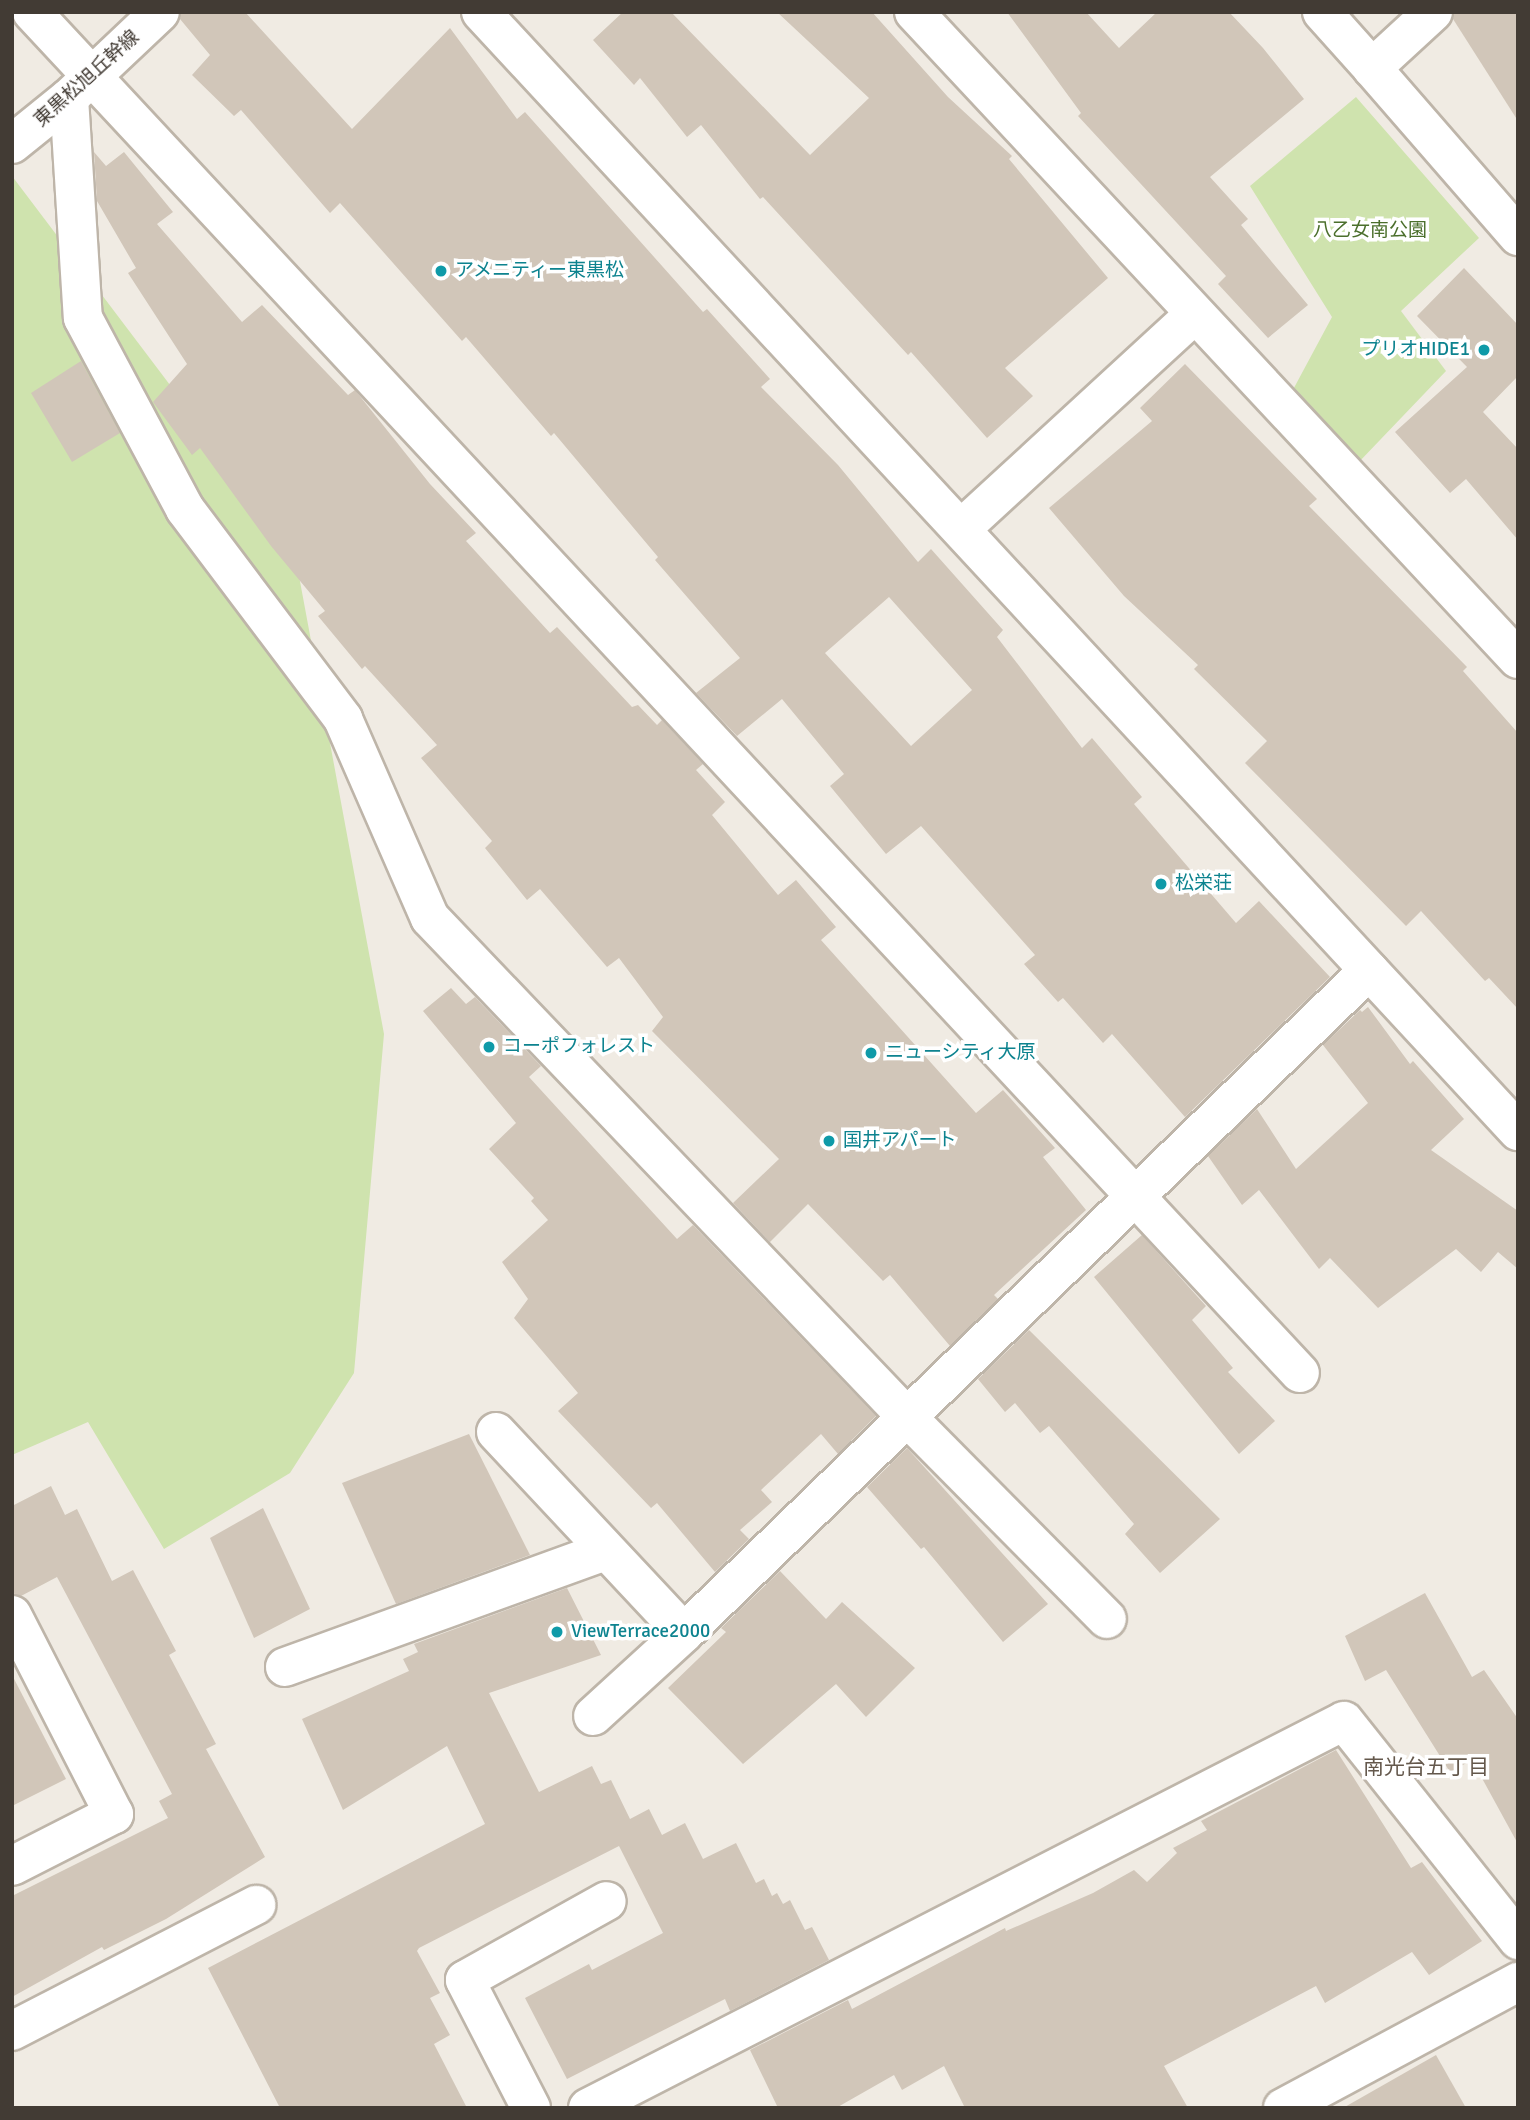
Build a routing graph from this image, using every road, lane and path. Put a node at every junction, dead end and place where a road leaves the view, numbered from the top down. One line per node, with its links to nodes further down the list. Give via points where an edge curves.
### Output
1 (32, 12): 8 (street)
2 (160, 12): 8 (street, 東黒松旭丘幹線)
3 (481, 12): 12 (street)
4 (914, 12): 11 (street)
5 (1322, 12): 7 (street)
6 (1433, 12): 7 (street)
7 (1372, 68): 10 (street)
8 (80, 87): 9 (street, 東黒松旭丘幹線); 16 (street); 18 (street, via 83,318 185,509 343,719 430,918)
9 (12, 144)
10 (1518, 236)
11 (1195, 314): 12 (street); 13 (street)
12 (961, 529): 14 (street)
13 (1518, 660)
14 (1369, 970): 15 (street); 16 (street)
15 (1517, 1127)
16 (1135, 1196): 17 (street); 18 (street)
17 (1300, 1373)
18 (907, 1417): 22 (street); 23 (street)
19 (496, 1432): 20 (street)
20 (606, 1551): 23 (street); 24 (street)
21 (12, 1615): 26 (street, via 114,1814)
22 (1107, 1619)
23 (684, 1633): 25 (street)
24 (285, 1667)
25 (593, 1716)
26 (12, 1866)
27 (607, 1901): 32 (street, via 465,1980)
28 (256, 1905): 31 (street)
29 (1518, 1940): 33 (street, via 1344,1721)
30 (1518, 1982): 34 (street)
31 (12, 2031)
32 (531, 2108)
33 (587, 2108)
34 (1283, 2108)

